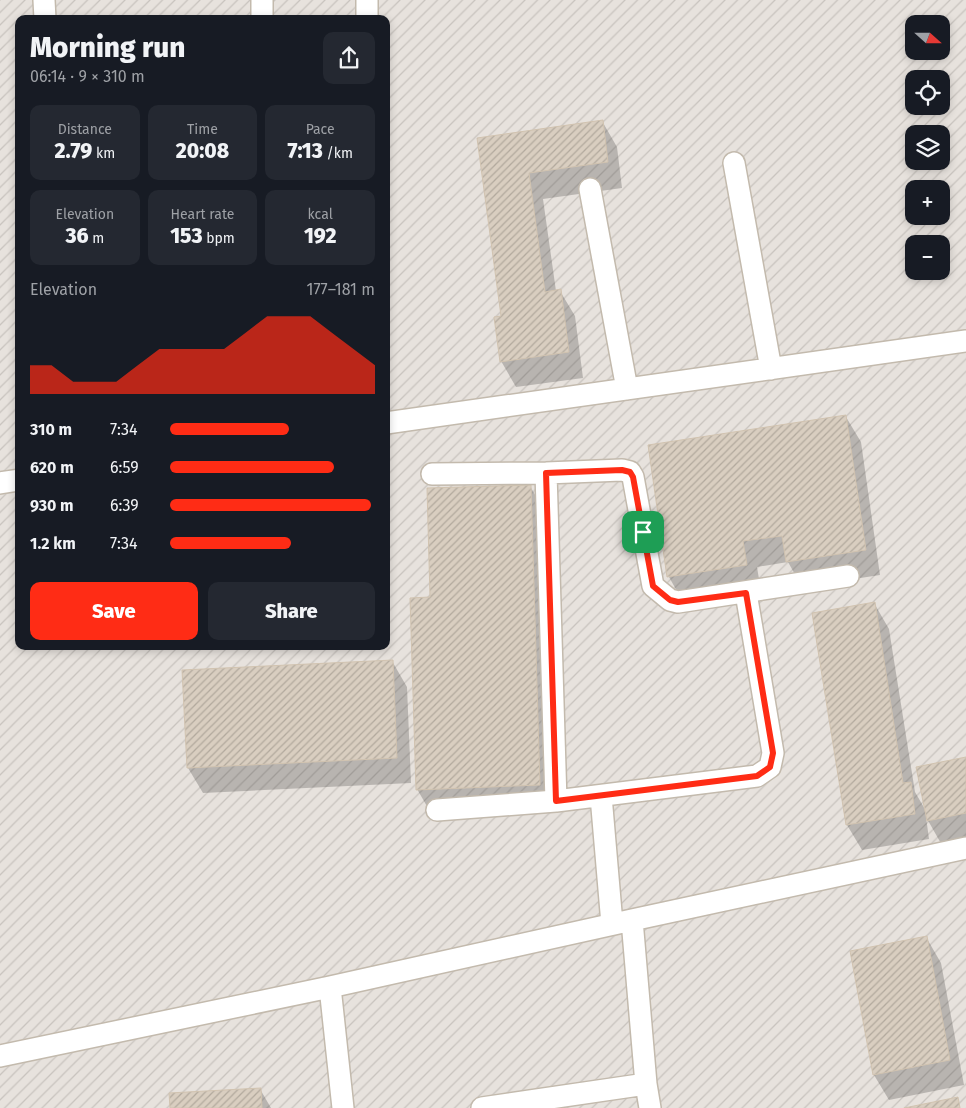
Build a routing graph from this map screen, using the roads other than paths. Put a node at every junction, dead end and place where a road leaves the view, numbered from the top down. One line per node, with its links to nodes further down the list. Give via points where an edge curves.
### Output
1 (44, 0): 4 (street)
2 (262, 0): 5 (street)
3 (367, 0): 6 (street)
4 (45, 15)
5 (262, 15)
6 (367, 15)
7 (734, 163): 10 (street)
8 (590, 189): 11 (street)
9 (966, 341): 10 (street)
10 (771, 369): 11 (street)
11 (627, 389): 12 (street)
12 (390, 422)
13 (546, 473): 14 (street); 18 (street, via 630,472 653,586 670,600 678,602); 20 (street)
14 (432, 474)
15 (15, 481): 16 (street)
16 (0, 483)
17 (848, 576): 18 (street)
18 (746, 593): 19 (street, via 773,753 770,767 757,776)
19 (601, 796): 20 (street); 23 (street)
20 (556, 801): 21 (street)
21 (437, 810)
22 (966, 848): 23 (street)
23 (622, 922): 24 (street); 26 (street)
24 (330, 988): 25 (street); 27 (street)
25 (0, 1056)
26 (646, 1084): 28 (street); 29 (street)
27 (343, 1108)
28 (482, 1108)
29 (650, 1108)

